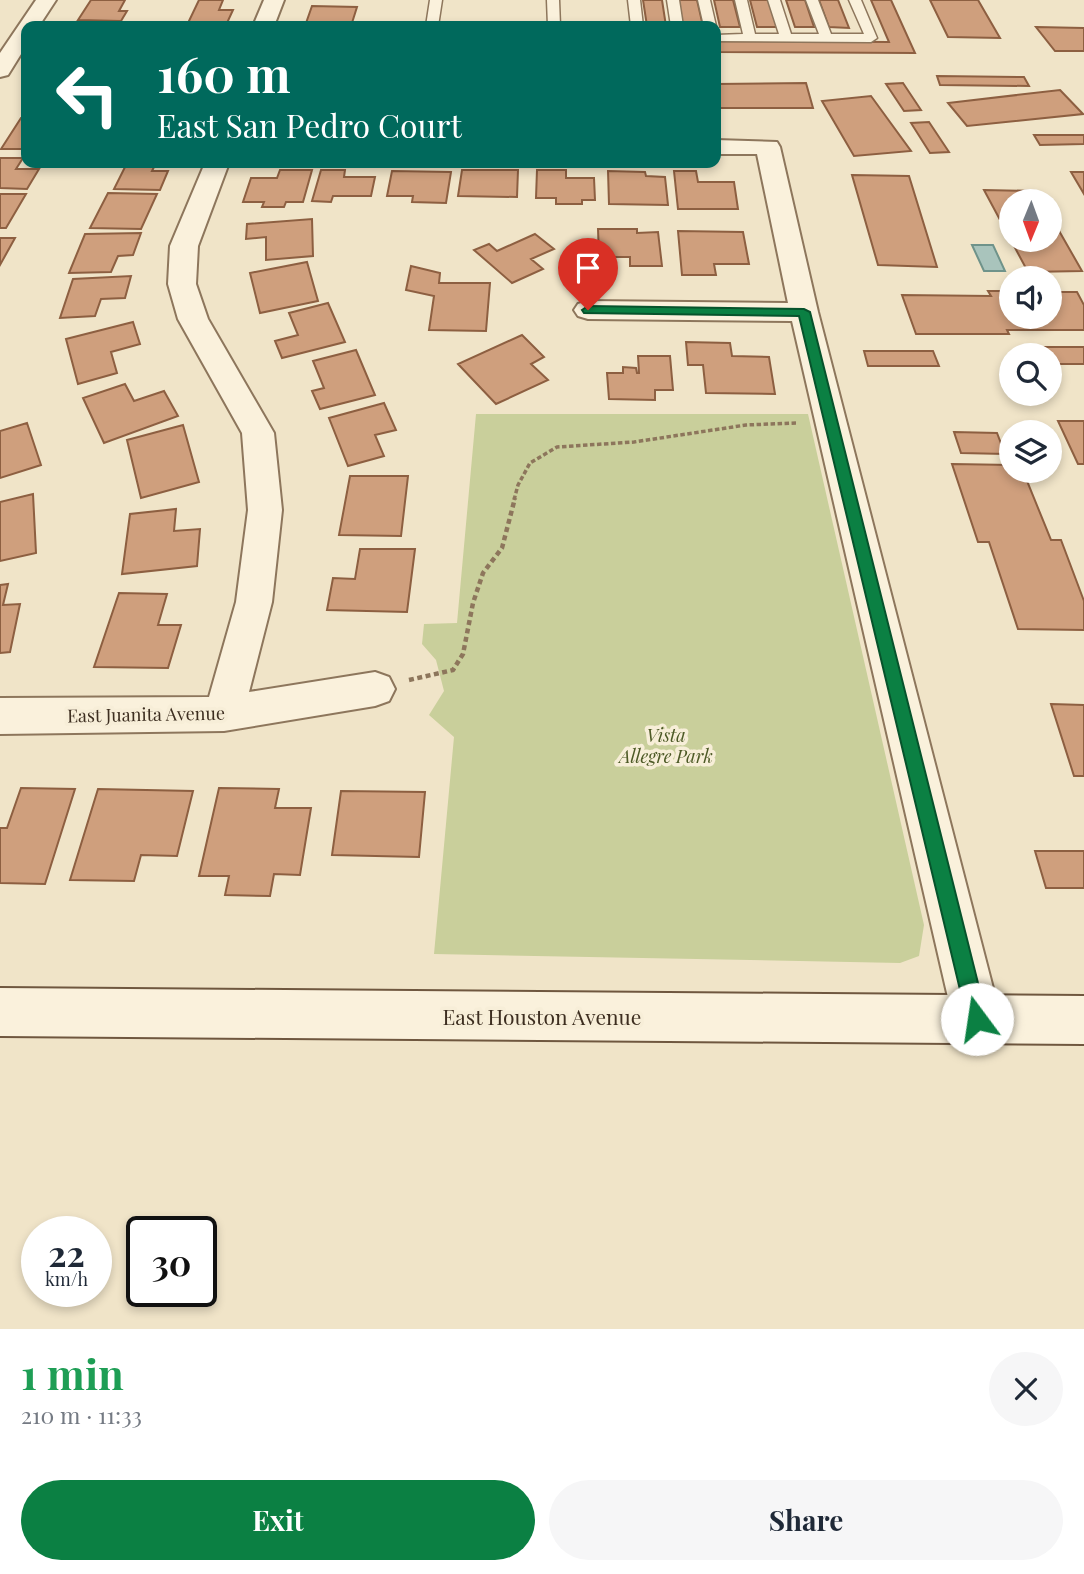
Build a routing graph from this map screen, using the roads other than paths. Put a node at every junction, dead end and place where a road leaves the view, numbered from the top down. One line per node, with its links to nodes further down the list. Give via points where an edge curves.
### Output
1 (46, 0): 12 (street)
2 (274, 0): 13 (street)
3 (436, 0): 14 (lane)
4 (553, 0): 15 (lane)
5 (634, 0): 16 (lane)
6 (673, 0): 17 (lane)
7 (704, 0): 18 (lane)
8 (741, 0): 21 (lane)
9 (775, 0): 22 (lane)
10 (812, 0): 23 (lane)
11 (855, 0): 23 (lane, via 871,38)
12 (32, 21)
13 (266, 21)
14 (433, 21)
15 (554, 21)
16 (636, 21)
17 (676, 21)
18 (709, 21)
19 (21, 38): 24 (street)
20 (721, 38): 21 (lane)
21 (750, 38): 22 (lane)
22 (786, 38): 23 (lane)
23 (825, 38)
24 (0, 70)
25 (721, 146): 28 (street, via 768,147)
26 (214, 168): 30 (street, via 184,246 182,284 193,319 258,433 265,510 254,602)
27 (588, 310): 28 (street)
28 (804, 312): 33 (street)
29 (375, 689): 30 (street, East Juanita Avenue)
30 (224, 714): 31 (street, East Juanita Avenue)
31 (0, 716)
32 (0, 1012): 33 (street, East Houston Avenue)
33 (977, 1019): 34 (street, East Houston Avenue)
34 (1084, 1020)

